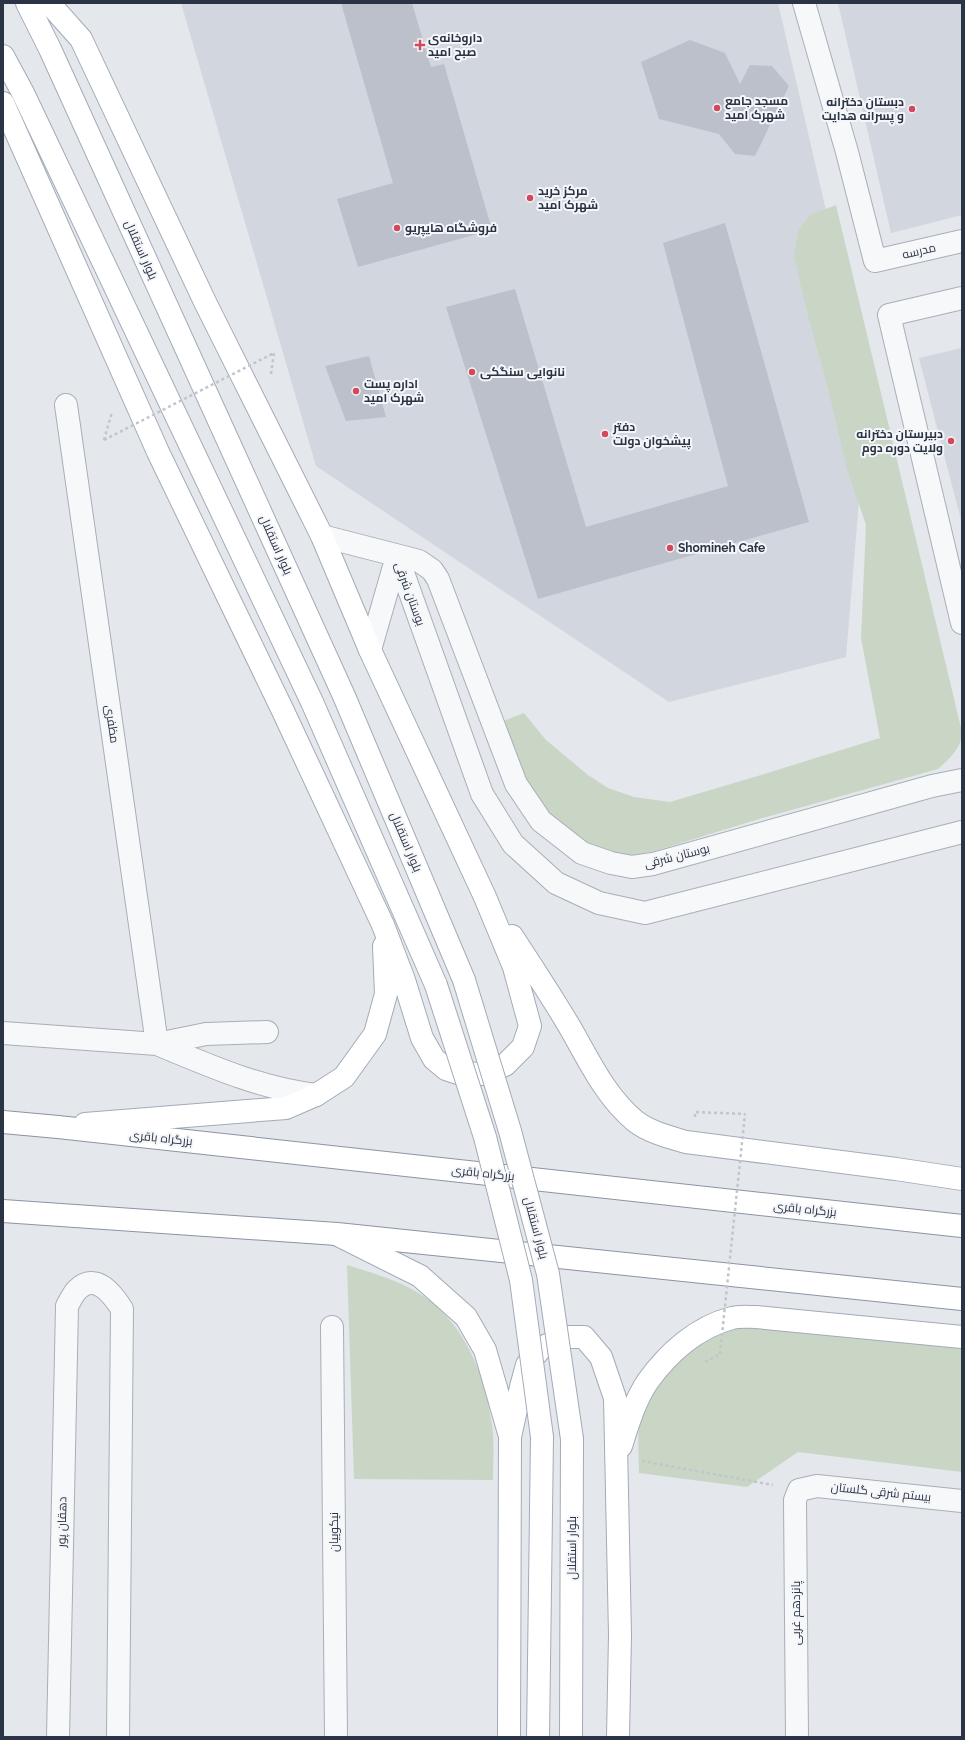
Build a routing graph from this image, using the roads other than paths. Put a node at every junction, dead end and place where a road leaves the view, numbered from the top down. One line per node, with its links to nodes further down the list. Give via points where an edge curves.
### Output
1 (27, 3): 39 (main road, بلوار استقلال, bridge, via 344,696 464,980 510,1131 548,1274 572,1439)
2 (49, 3): 9 (main road, via 81,40 205,302)
3 (804, 3): 6 (street, مدرسه, via 875,261)
4 (3, 56): 38 (main road, bridge, via 23,93 312,702 436,985 485,1137 521,1280 542,1438)
5 (3, 103): 16 (main road, via 158,452)
6 (962, 241)
7 (962, 298): 11 (street, via 889,315)
8 (66, 404): 19 (street, مظفری)
9 (322, 536): 10 (street); 12 (main road)
10 (397, 556): 12 (street); 13 (street, بوستان شرقی, via 419,560 432,570 438,579 516,784 541,821 582,852 611,863 632,867 653,864 932,786); 14 (street, بوستان شرقی, via 482,794 513,844 556,883 599,904 645,912)
11 (962, 622)
12 (370, 650): 15 (main road)
13 (962, 780)
14 (962, 832)
15 (485, 897): 16 (main road, via 514,967 530,1026 523,1047 505,1065 484,1074 458,1073 446,1069 434,1059 422,1038); 23 (main road, via 568,1024 589,1065 613,1099 636,1122 660,1134 686,1142)
16 (383, 925): 20 (main road, via 386,994 375,1034 344,1076)
17 (3, 1032): 19 (street)
18 (266, 1032): 19 (street, via 206,1034)
19 (157, 1044): 20 (street, via 233,1076 288,1091)
20 (316, 1095): 22 (main road, via 286,1108)
21 (3, 1122): 22 (main road, بزرگراه باقری)
22 (58, 1127): 25 (main road, بزرگراه باقری)
23 (962, 1179)
24 (3, 1211): 26 (main road)
25 (962, 1226)
26 (337, 1234): 27 (main road); 30 (main road, via 420,1276 466,1317 485,1350)
27 (962, 1299)
28 (332, 1327): 36 (street, نیکوییان)
29 (962, 1337): 31 (main road, via 756,1317 732,1318 704,1329 674,1350 648,1382 634,1408)
30 (510, 1437): 31 (main road, via 528,1364 541,1348 565,1337 584,1337 602,1357 615,1398); 37 (main road)
31 (617, 1456): 40 (main road, via 620,1635)
32 (799, 1490): 33 (street, بیستم شرقی گلستان, via 817,1486); 41 (street, پانزدهم غربی, via 795,1500)
33 (962, 1501)
34 (58, 1737): 35 (street, دهقان پور, via 67,1306 77,1290 86,1285 97,1284 104,1286 113,1295 122,1309)
35 (118, 1737)
36 (336, 1737)
37 (509, 1737)
38 (538, 1737)
39 (571, 1737)
40 (618, 1737)
41 (797, 1737)

